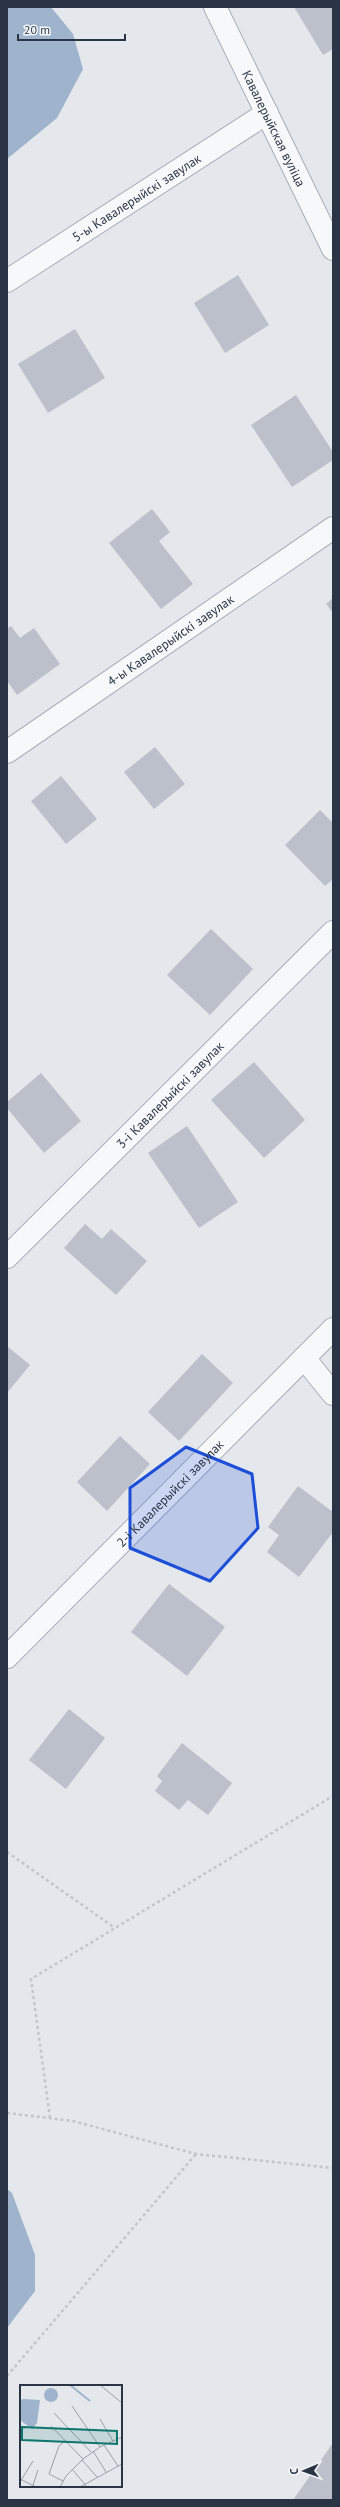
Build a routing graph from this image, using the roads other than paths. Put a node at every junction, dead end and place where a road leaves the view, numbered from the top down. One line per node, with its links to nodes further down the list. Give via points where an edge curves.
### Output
1 (215, 7): 2 (street, Кавалерыйская вуліца)
2 (267, 114): 3 (street, Кавалерыйская вуліца); 4 (street, 5-ы Кавалерыйскі завулак)
3 (333, 249)
4 (7, 281)
5 (333, 528): 6 (street, 4-ы Кавалерыйскі завулак)
6 (7, 752)
7 (333, 932): 8 (street, 3-і Кавалерыйскі завулак)
8 (7, 1257)
9 (333, 1328): 10 (street, 2-і Кавалерыйскі завулак)
10 (304, 1358): 11 (street); 12 (street, 2-і Кавалерыйскі завулак)
11 (333, 1394)
12 (7, 1657)

